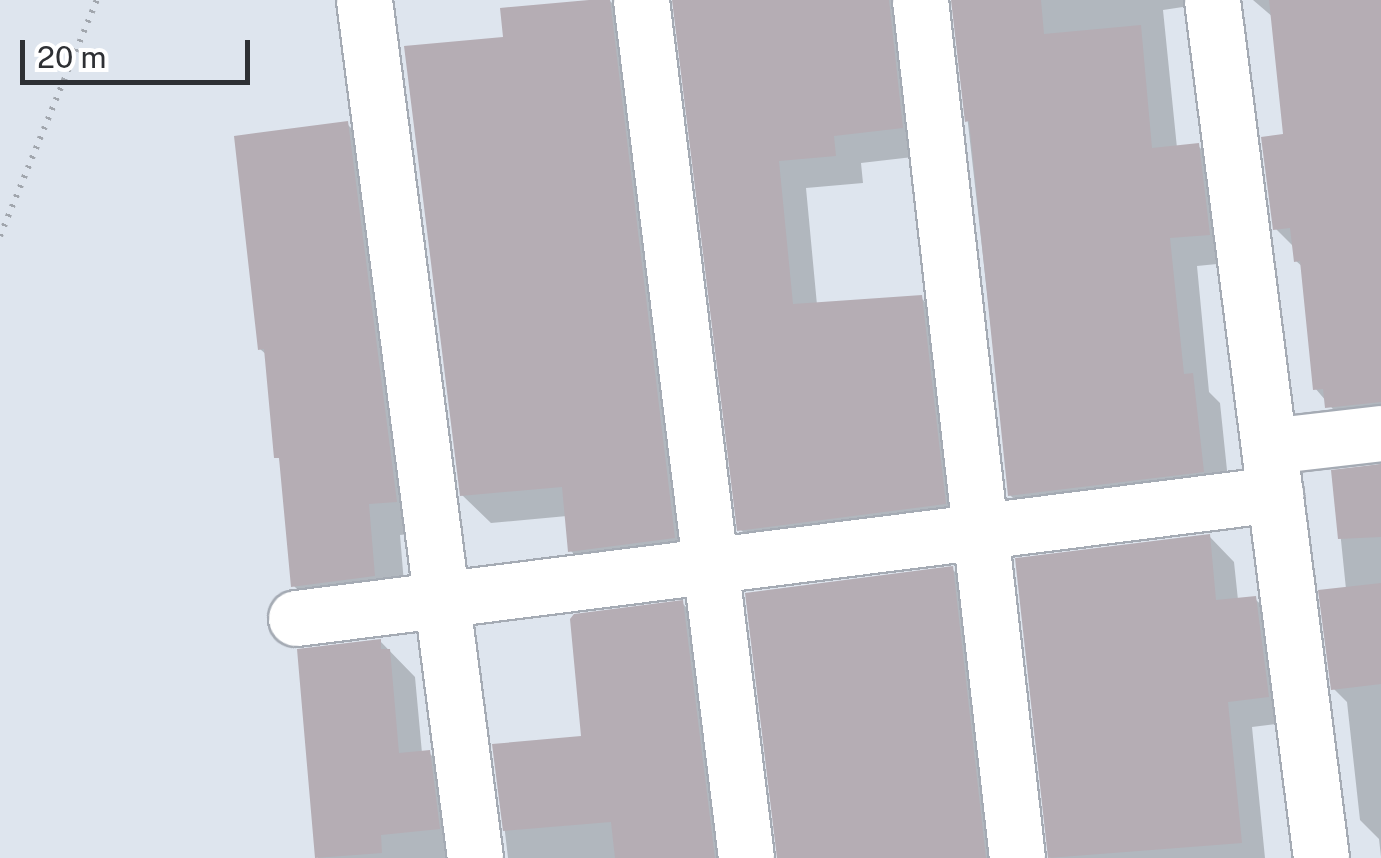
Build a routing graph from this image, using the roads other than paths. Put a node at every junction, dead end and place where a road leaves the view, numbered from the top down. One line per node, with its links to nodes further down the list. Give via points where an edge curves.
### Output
1 (364, 0): 9 (street)
2 (641, 0): 8 (street)
3 (920, 0): 7 (street)
4 (1212, 0): 6 (street)
5 (1381, 433): 6 (street)
6 (1272, 470): 7 (street); 14 (street)
7 (978, 532): 8 (street); 13 (street)
8 (707, 567): 9 (street); 12 (street)
9 (441, 602): 10 (street); 11 (street)
10 (296, 618)
11 (474, 858)
12 (746, 858)
13 (1017, 858)
14 (1322, 858)

